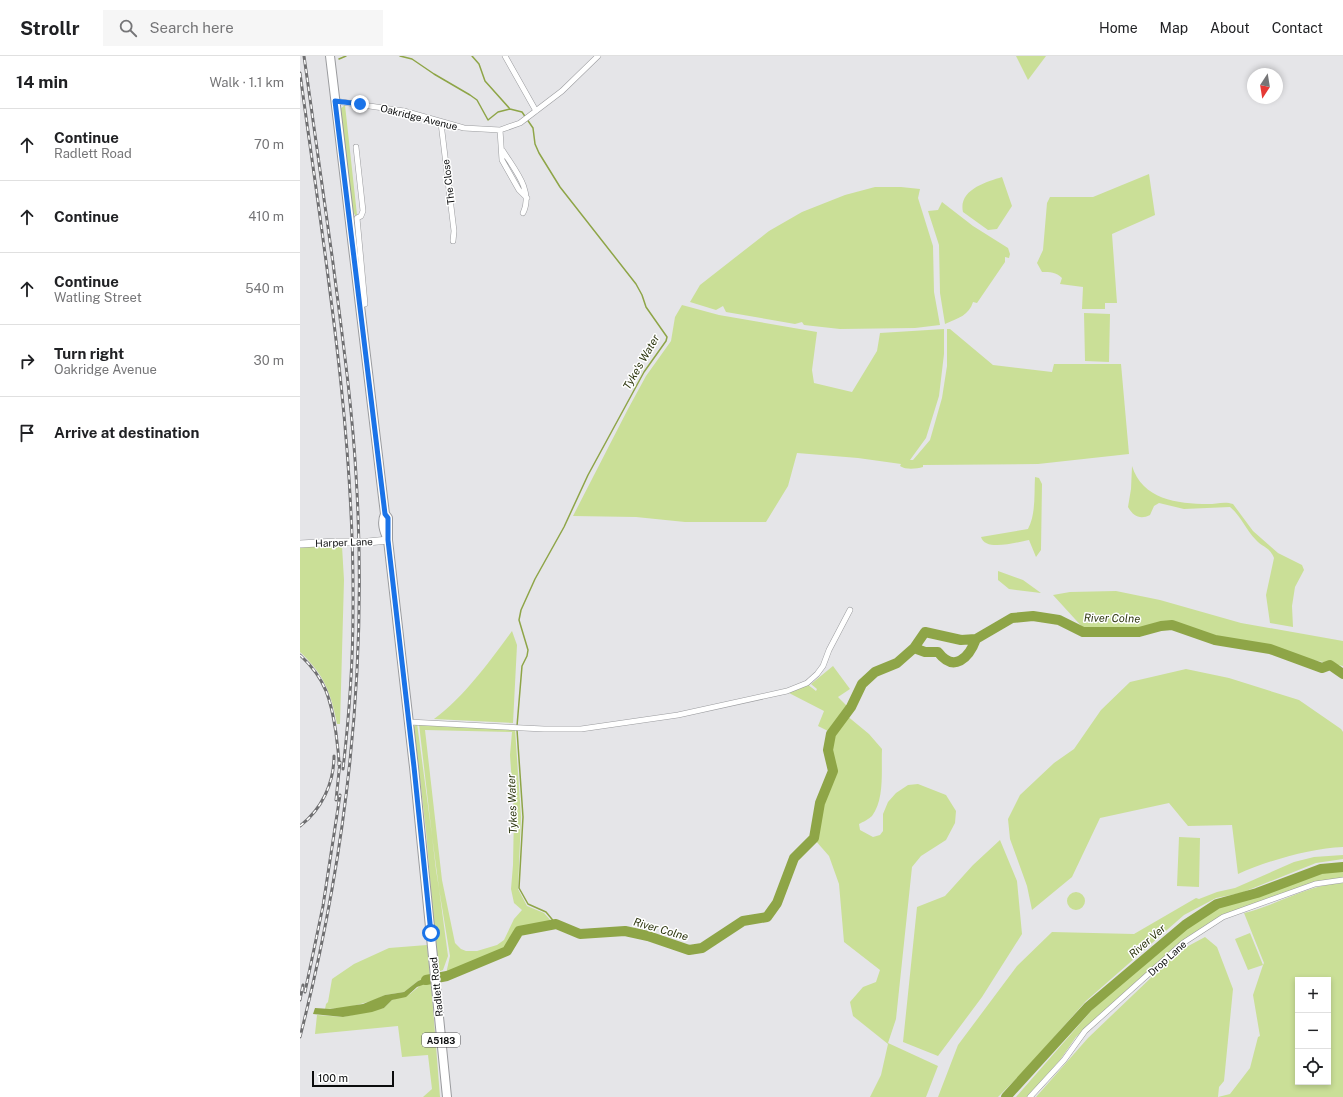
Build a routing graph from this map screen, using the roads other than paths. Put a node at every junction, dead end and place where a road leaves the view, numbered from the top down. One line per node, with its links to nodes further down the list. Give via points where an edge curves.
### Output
1 (330, 56): 4 (main road, A5183)
2 (505, 56): 5 (street)
3 (598, 56): 5 (street, Oakridge Avenue, via 562,91)
4 (335, 101): 6 (street, Oakridge Avenue, via 404,111); 10 (main road, A5183)
5 (536, 111): 7 (street, Oakridge Avenue, via 514,125)
6 (441, 123): 7 (street, Oakridge Avenue, via 464,128); 11 (street, The Close, via 454,231)
7 (500, 130): 9 (street, via 502,151 522,182 527,198)
8 (356, 147): 10 (street, via 363,211 361,216)
9 (523, 213)
10 (353, 218): 12 (main road, A5183, via 358,305 385,514 388,518)
11 (453, 241)
12 (388, 540): 13 (main road, Harper Lane, bridge); 15 (main road, A5183)
13 (300, 544)
14 (850, 610): 15 (street, via 817,674 807,682 787,691 678,715 587,728 544,730)
15 (409, 722): 17 (main road, Radlett Road / A5183)
16 (1343, 880): 18 (street, Drop Lane, via 1315,884 1223,917 1183,943 1085,1031 1064,1060)
17 (447, 1097)
18 (1030, 1097)

